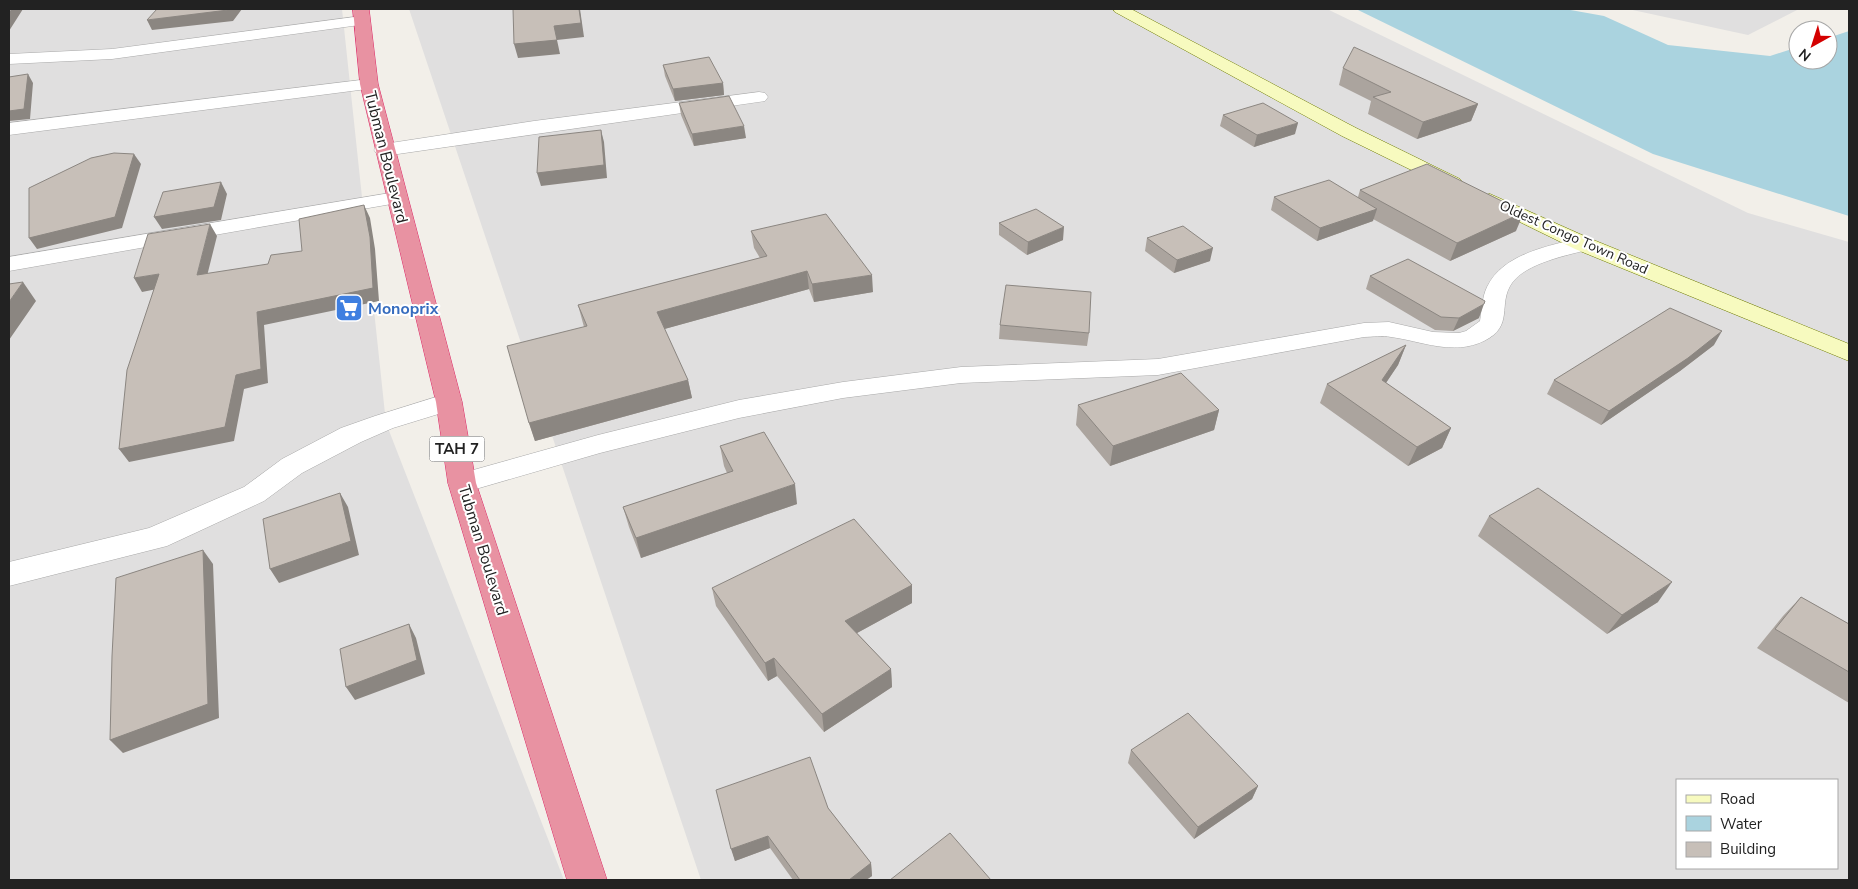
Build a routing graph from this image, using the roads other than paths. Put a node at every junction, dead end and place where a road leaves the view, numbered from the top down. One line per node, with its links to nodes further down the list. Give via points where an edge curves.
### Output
1 (1120, 9): 9 (street, Oldest Congo Town Road, via 1349,132)
2 (362, 15): 3 (street, via 112,54); 4 (highway, Tubman Boulevard / TAH 7)
3 (9, 59)
4 (369, 84): 6 (street); 7 (highway, Tubman Boulevard / TAH 7)
5 (759, 97): 7 (street)
6 (9, 129)
7 (384, 150): 8 (highway, Tubman Boulevard / TAH 7)
8 (396, 198): 10 (street); 12 (highway, Tubman Boulevard / TAH 7)
9 (1583, 244): 11 (street, Oldest Congo Town Road); 13 (street, via 1533,259 1507,273 1497,288 1491,324 1475,336 1458,340 1433,339 1389,329 1364,330 1158,367 961,375 843,390 739,409 598,444)
10 (9, 264)
11 (1849, 353)
12 (449, 402): 13 (highway, Tubman Boulevard / TAH 7); 14 (street, via 351,435 292,466 254,494 156,538)
13 (462, 483): 15 (highway, Tubman Boulevard / TAH 7)
14 (9, 574)
15 (587, 880)

